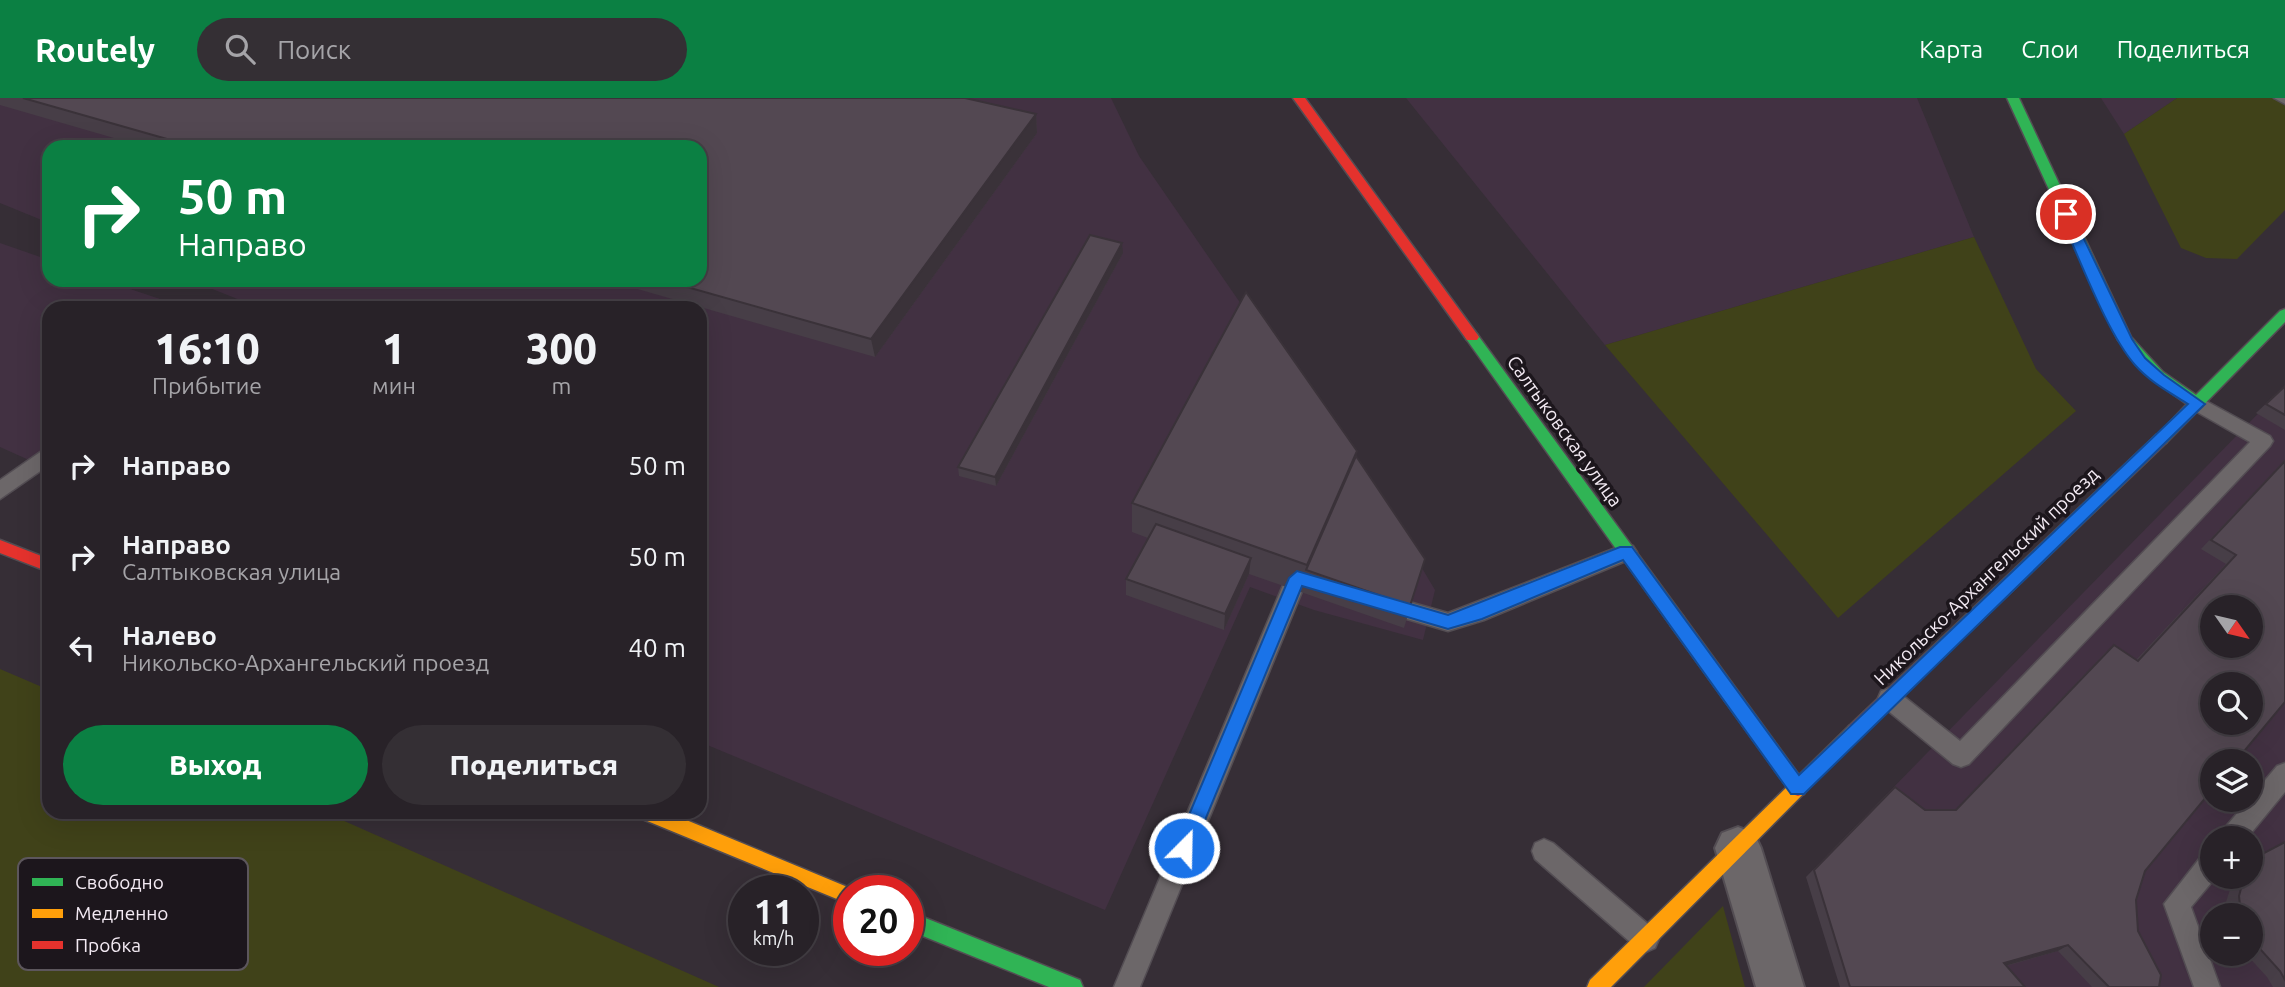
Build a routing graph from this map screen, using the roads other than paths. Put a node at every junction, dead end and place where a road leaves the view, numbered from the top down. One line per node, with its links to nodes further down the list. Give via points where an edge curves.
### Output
1 (1299, 98): 8 (street, Салтыковская улица)
2 (2013, 98): 4 (street, via 2126,340 2158,378)
3 (2285, 314): 4 (street, Никольско-Архангельский проезд)
4 (2197, 404): 14 (street, Никольско-Архангельский проезд); 14 (lane, via 2263,441 1961,755)
5 (42, 459): 6 (lane)
6 (0, 491)
7 (0, 546): 10 (street)
8 (1626, 552): 13 (lane, via 1448,622); 16 (street, Салтыковская улица)
9 (1277, 560): 11 (lane)
10 (42, 563)
11 (1297, 578): 12 (lane); 26 (lane)
12 (1335, 589)
13 (1360, 596)
14 (1889, 698): 16 (street, Никольско-Архангельский проезд)
15 (2285, 774): 18 (lane)
16 (1798, 788): 19 (street, Никольско-Архангельский проезд)
17 (663, 819): 22 (street)
18 (2242, 826)
19 (1738, 848): 24 (street, Никольско-Архангельский проезд); 28 (street)
20 (1544, 851): 24 (lane)
21 (2200, 876): 29 (lane, via 2177,904)
22 (833, 888)
23 (924, 926): 25 (street)
24 (1646, 939): 27 (street, Никольско-Архангельский проезд)
25 (1073, 987)
26 (1127, 987)
27 (1597, 987)
28 (1780, 987)
29 (2207, 987)

